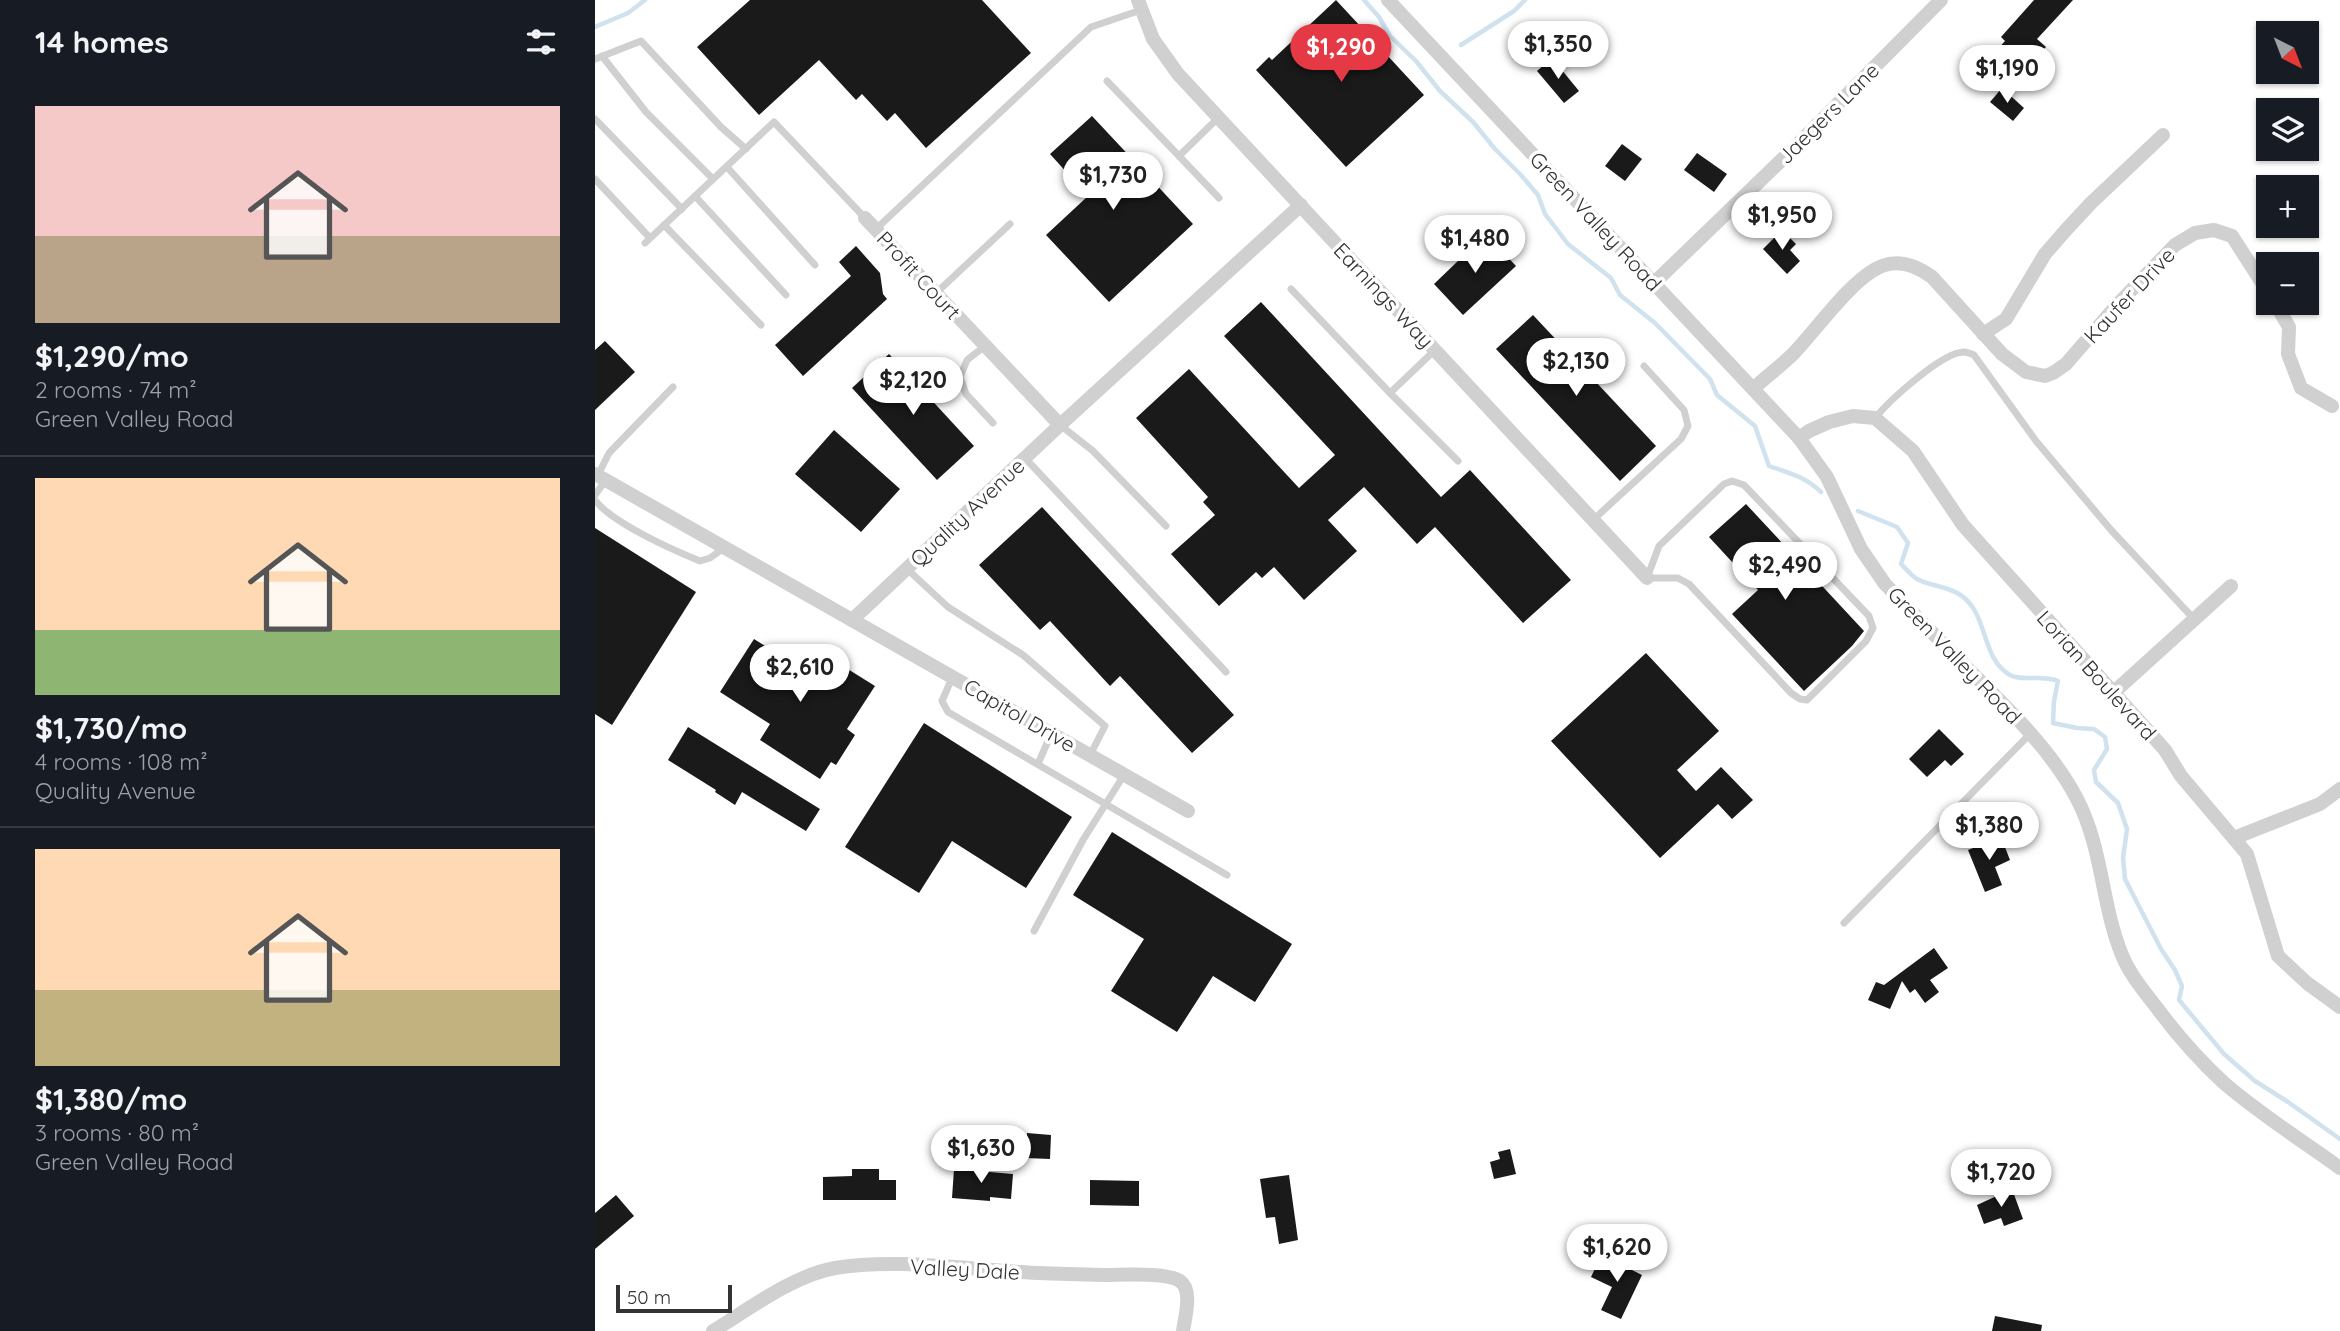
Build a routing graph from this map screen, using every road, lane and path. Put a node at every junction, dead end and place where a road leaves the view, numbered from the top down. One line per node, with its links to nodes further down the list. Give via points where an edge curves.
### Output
1 (1388, 0): 24 (street, Green Valley Road)
2 (1941, 0): 24 (street, Jaegers Lane)
3 (1140, 5): 6 (street, Earnings Way, via 1164,57); 21 (lane, via 1091,27)
4 (598, 58): 9 (lane, via 642,41); 13 (lane)
5 (1107, 81): 10 (lane)
6 (1219, 117): 10 (lane); 16 (street, Earnings Way)
7 (595, 119): 17 (lane)
8 (2164, 135): 30 (street, via 2065,231 2045,254 2006,319)
9 (745, 149): 11 (lane); 18 (lane, via 774,122)
10 (1179, 156): 15 (lane)
11 (727, 167): 13 (lane); 22 (lane)
12 (595, 179): 20 (lane, via 648,241)
13 (713, 179): 14 (lane)
14 (695, 196): 17 (lane); 27 (lane)
15 (1219, 198)
16 (1301, 205): 32 (street, Earnings Way); 40 (street, Quality Avenue)
17 (682, 209): 20 (lane)
18 (865, 218): 21 (street, Profit Court)
19 (1010, 224): 26 (lane)
20 (664, 225): 29 (lane)
21 (876, 229): 26 (street, Profit Court)
22 (815, 265)
23 (2256, 273): 30 (street, Kaufer Drive, via 2232,236 2214,230 2195,233 2175,245 2066,364 2045,376 2026,372)
24 (1654, 283): 35 (street, Green Valley Road)
25 (1291, 289): 36 (lane)
26 (936, 293): 31 (street, Profit Court)
27 (786, 295)
28 (2282, 315): 37 (street, via 2289,327 2288,354 2301,388)
29 (761, 324)
30 (1983, 334): 35 (street, Kaufer Drive, via 1921,269 1909,264 1883,265 1852,289 1793,354)
31 (985, 345): 39 (lane, via 967,360 960,377 966,394); 40 (street, Profit Court)
32 (1435, 349): 36 (lane); 46 (street, Earnings Way)
33 (1644, 366): 46 (lane, via 1683,411 1688,426 1681,439)
34 (673, 387): 44 (lane, via 609,453)
35 (1754, 388): 41 (street, Green Valley Road)
36 (1390, 393): 43 (lane)
37 (2332, 407)
38 (1875, 418): 41 (street, via 1853,416 1829,422); 52 (lane, via 1944,357 1964,352 1974,355 2036,440 2111,530); 56 (street, Lorian Boulevard, via 1913,451 1963,525)
39 (993, 422)
40 (1060, 425): 42 (street, Quality Avenue); 47 (lane, via 1093,451)
41 (1799, 438): 58 (street, Green Valley Road, via 1836,493 1871,567)
42 (1025, 458): 49 (street, Quality Avenue); 54 (lane)
43 (1458, 461)
44 (600, 477): 45 (lane); 48 (street)
45 (595, 498): 48 (lane, via 600,507 642,533 700,561)
46 (1593, 520): 50 (street, Earnings Way)
47 (1166, 526)
48 (725, 548): 53 (street)
49 (907, 569): 53 (street, Quality Avenue); 59 (lane, via 948,607 1023,654 1104,726)
50 (1647, 578): 50 (lane, via 1659,546 1732,481 1744,485 1758,499 1869,616 1873,628 1866,641 1807,699 1800,699 1689,584 1678,578)
51 (2231, 586): 52 (street)
52 (2194, 619): 56 (street)
53 (852, 620): 55 (street, Capitol Drive)
54 (1226, 672)
55 (953, 677): 57 (street, Capitol Drive); 60 (lane, via 942,701 948,712)
56 (2113, 693): 65 (street, Lorian Boulevard)
57 (1052, 733): 59 (street, Capitol Drive); 60 (lane)
58 (2030, 734): 67 (lane); 70 (street, Green Valley Road, via 2061,773 2088,822 2113,931 2134,979 2226,1085)
59 (1090, 755): 61 (street, Capitol Drive)
60 (1038, 764): 63 (lane)
61 (1124, 775): 63 (lane); 64 (street, Capitol Drive)
62 (2340, 789): 65 (street, via 2320,804)
63 (1107, 804): 66 (lane); 68 (lane)
64 (1188, 811)
65 (2234, 838): 69 (street, Lorian Boulevard, via 2247,854 2277,956)
66 (1227, 875)
67 (1844, 923)
68 (1034, 931)
69 (2340, 1007)
70 (2340, 1168)
71 (713, 1331): 72 (street, Valley Dale, via 817,1273 900,1265 1176,1278 1187,1291)
72 (1184, 1331)

